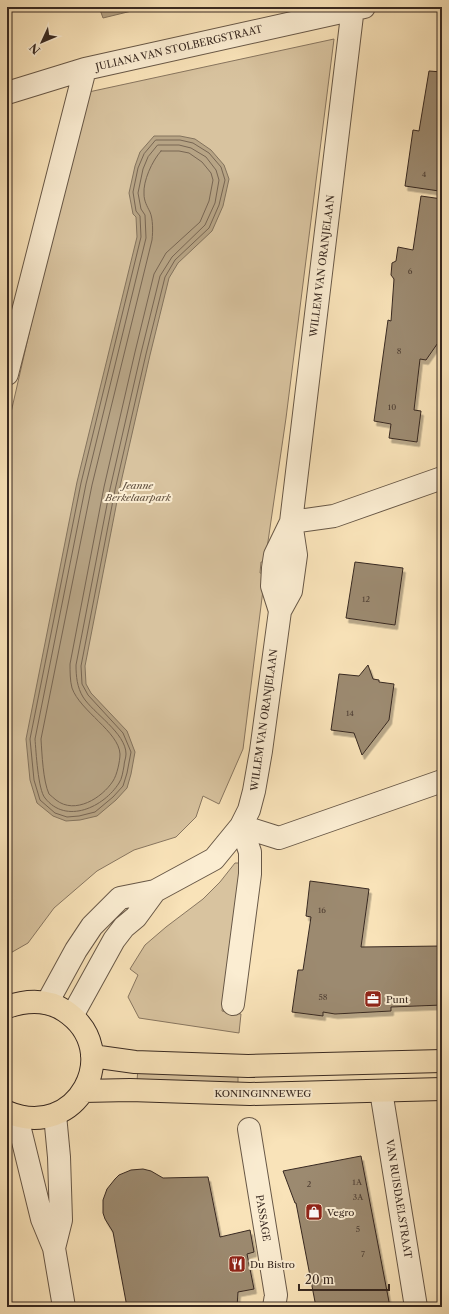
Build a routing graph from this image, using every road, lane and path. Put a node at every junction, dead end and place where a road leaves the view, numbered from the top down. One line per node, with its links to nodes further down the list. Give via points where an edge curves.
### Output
1 (357, 8): 2 (street, JULIANA VAN STOLBERGSTRAAT); 7 (street, WILLEM VAN ORANJELAAN)
2 (313, 12): 3 (street, JULIANA VAN STOLBERGSTRAAT)
3 (85, 69): 4 (street, JULIANA VAN STOLBERGSTRAAT); 5 (street)
4 (7, 93)
5 (7, 374)
6 (442, 478): 7 (street, via 334,516)
7 (291, 522): 9 (street, WILLEM VAN ORANJELAAN, via 275,555 272,586 280,611 254,791 249,810)
8 (442, 781): 9 (street, via 279,838)
9 (240, 826): 10 (street, WILLEM VAN ORANJELAAN, via 214,859); 12 (street, via 250,852 250,874)
10 (155, 891): 11 (street, WILLEM VAN ORANJELAAN, via 120,898 92,926); 14 (street, WILLEM VAN ORANJELAAN, via 114,940)
11 (47, 1003): 13 (main road, via 26,1001); 14 (main road)
12 (233, 1004)
13 (7, 1007)
14 (72, 1016): 15 (main road, via 86,1034)
15 (92, 1056): 16 (main road, via 135,1062 248,1066); 18 (main road, via 90,1075)
16 (442, 1061)
17 (442, 1090): 19 (main road, KONINGINNEWEG)
18 (83, 1091): 19 (main road, KONINGINNEWEG, via 250,1094); 21 (main road, via 71,1105)
19 (382, 1091): 26 (street, VAN RUISDAELSTRAAT)
20 (12, 1114): 21 (main road, via 37,1118); 23 (street, via 42,1220)
21 (55, 1115): 23 (street, via 61,1220)
22 (249, 1129): 25 (street, PASSAGE, via 276,1295)
23 (54, 1248): 24 (street)
24 (64, 1307)
25 (274, 1307)
26 (416, 1307)

